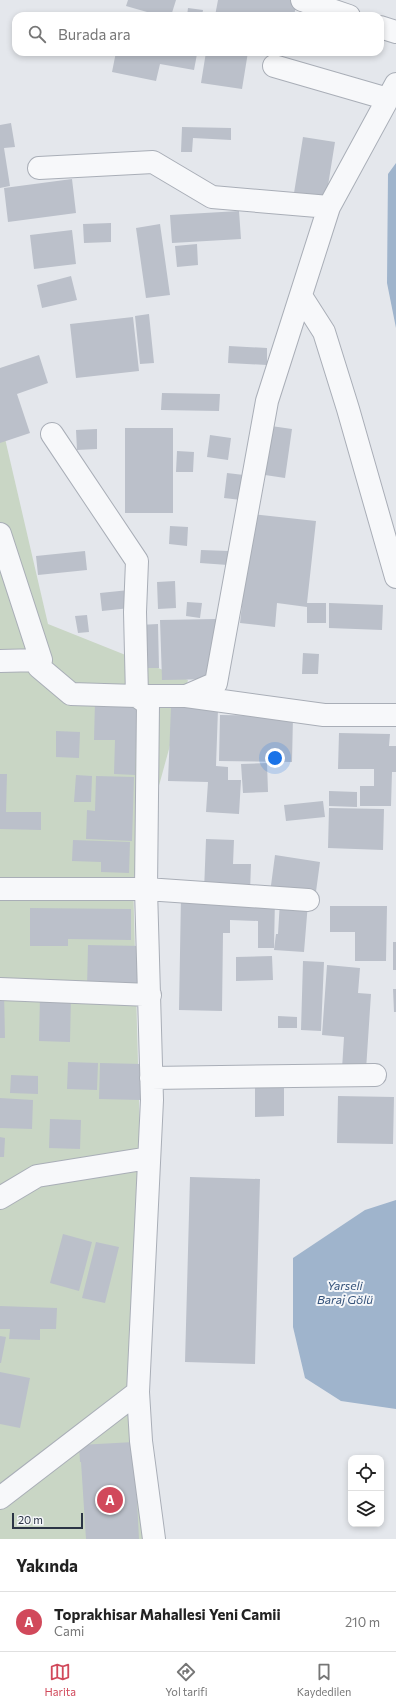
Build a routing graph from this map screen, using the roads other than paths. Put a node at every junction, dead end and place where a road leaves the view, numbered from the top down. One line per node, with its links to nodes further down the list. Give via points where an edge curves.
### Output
1 (302, 0): 2 (street)
2 (337, 12)
3 (384, 28): 4 (street)
4 (396, 32)
5 (274, 66): 6 (street)
6 (392, 91): 8 (street)
7 (40, 168): 8 (street, via 153,162 212,197)
8 (330, 207): 9 (street)
9 (301, 296): 12 (street, via 324,332); 16 (street, via 267,401 216,683)
10 (52, 434): 15 (street, via 137,561 134,612)
11 (0, 534): 13 (street)
12 (396, 578)
13 (41, 660): 14 (street); 15 (street, via 40,667 71,694)
14 (0, 661)
15 (137, 696): 16 (street); 19 (street, via 148,704)
16 (186, 696): 17 (street, via 324,715)
17 (396, 715)
18 (0, 889): 19 (street)
19 (146, 889): 20 (street); 22 (street)
20 (308, 900)
21 (0, 989): 22 (street)
22 (150, 995): 24 (street)
23 (375, 1075): 24 (street)
24 (151, 1078): 25 (street)
25 (149, 1158): 26 (street, via 37,1176); 27 (street)
26 (0, 1198)
27 (138, 1392): 28 (street); 29 (street, via 141,1441)
28 (0, 1498)
29 (154, 1539)

